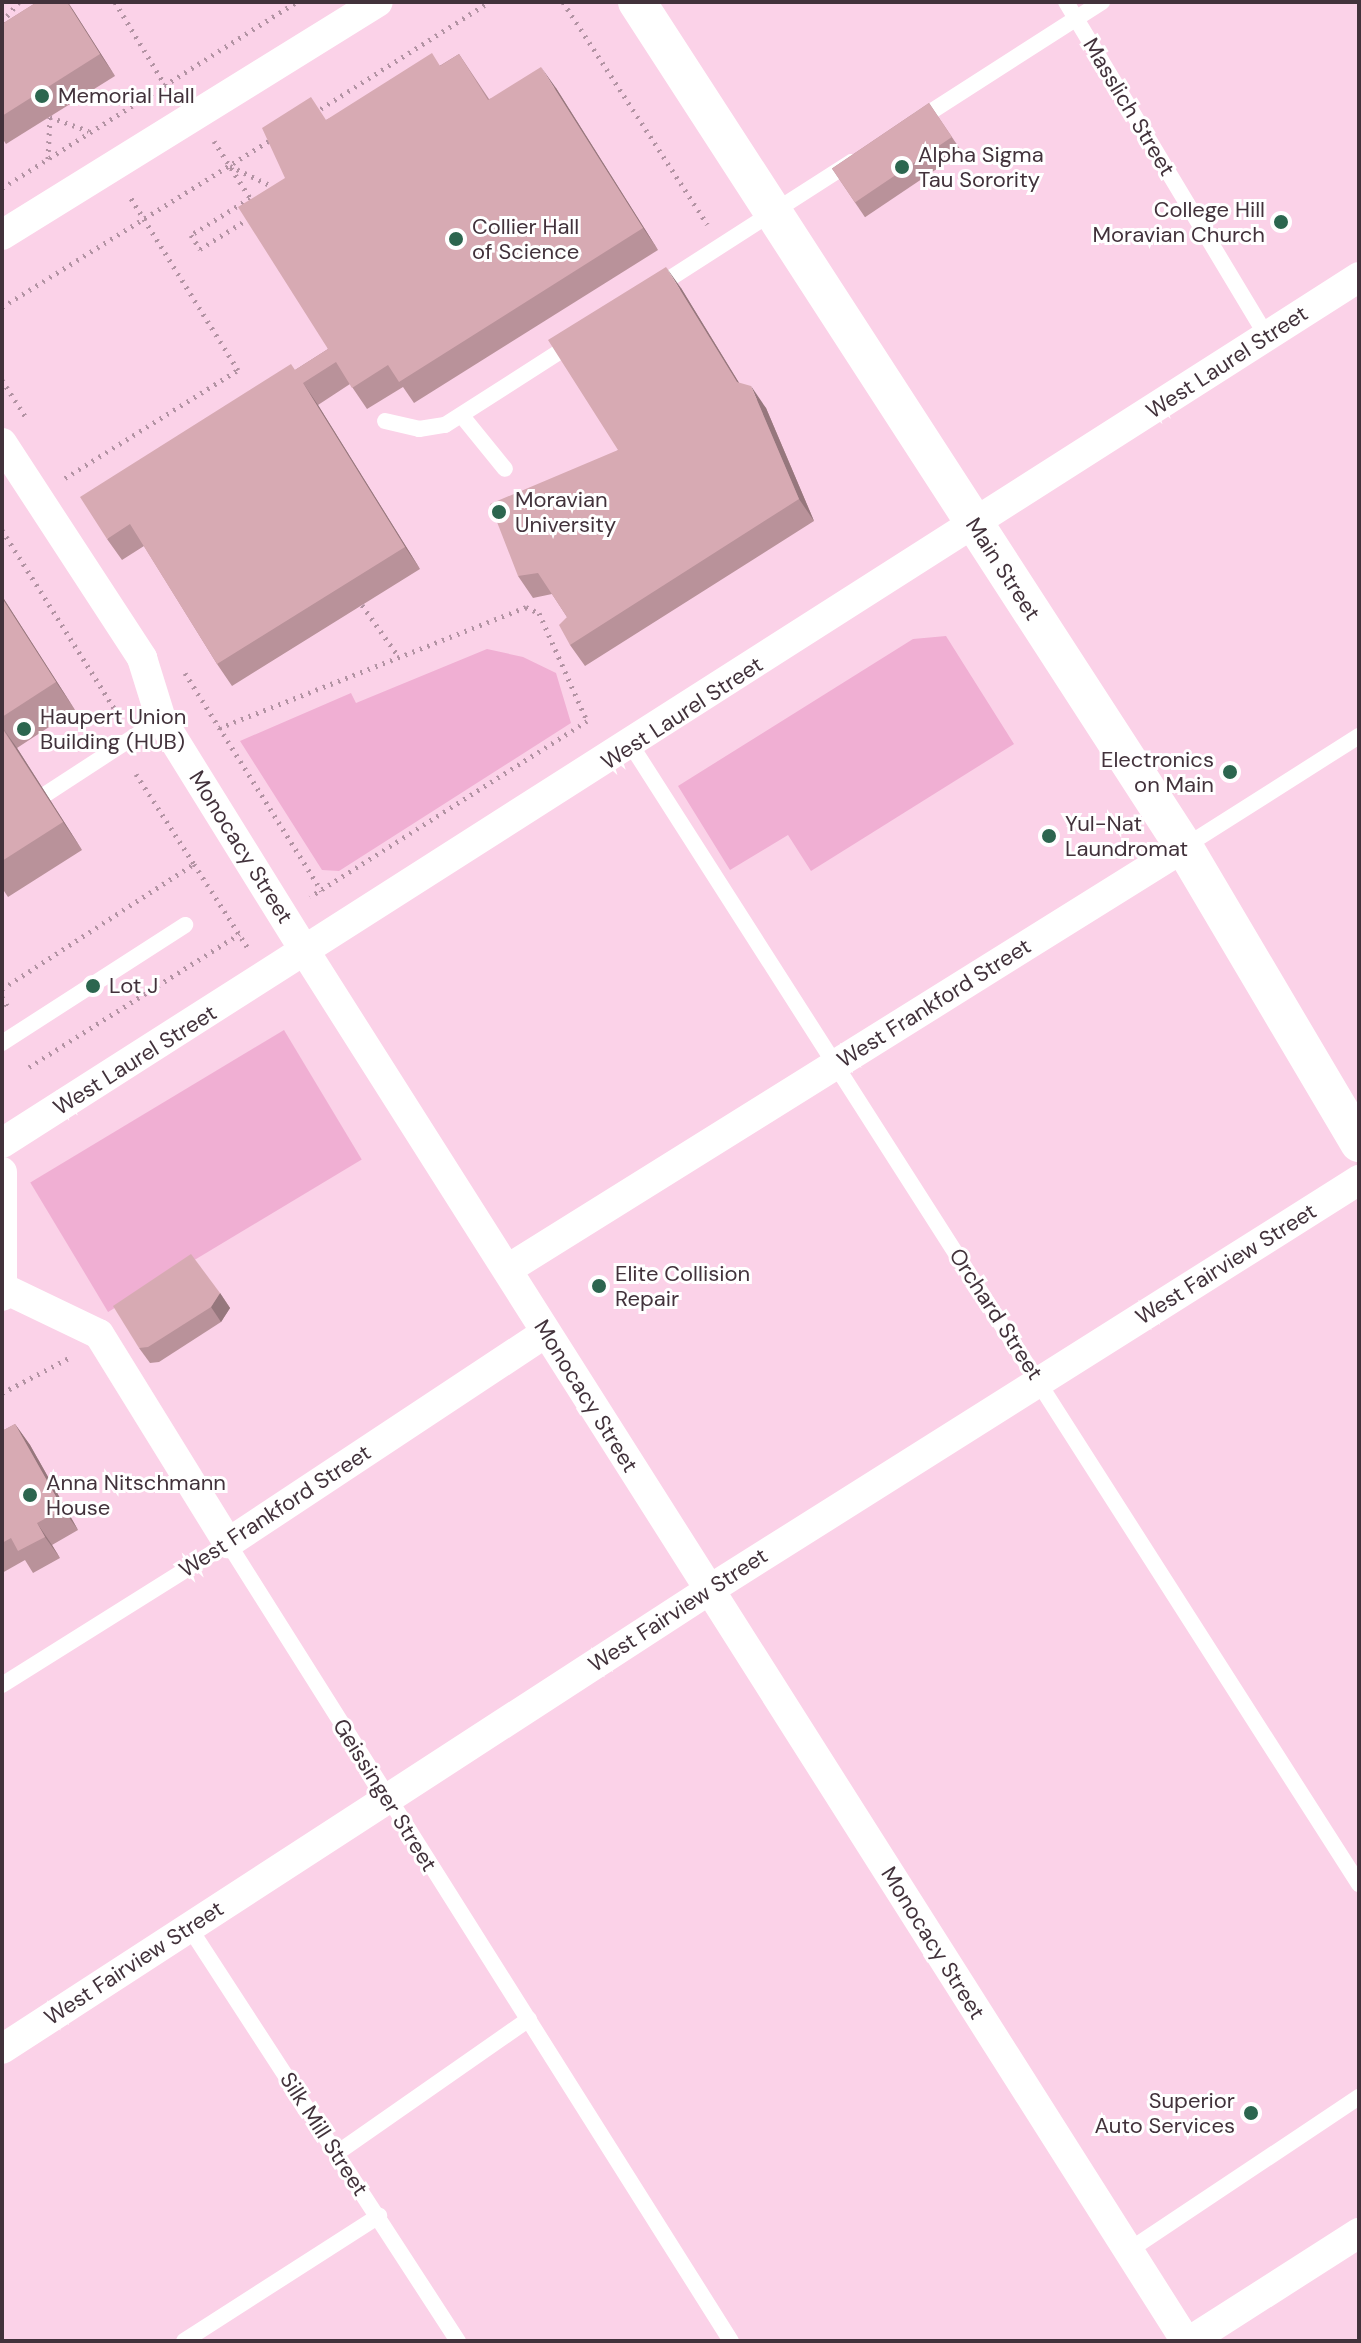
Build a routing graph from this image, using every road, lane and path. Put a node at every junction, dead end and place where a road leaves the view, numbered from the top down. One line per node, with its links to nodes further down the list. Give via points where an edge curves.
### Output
1 (19, 2): 11 (path)
2 (115, 2): 12 (path)
3 (296, 2): 12 (path)
4 (378, 2): 13 (street)
5 (489, 2): 14 (path)
6 (563, 2): 27 (path)
7 (637, 2): 25 (street, Main Street)
8 (1066, 2): 10 (lane, Masslich Street)
9 (1102, 2): 10 (lane)
10 (1076, 19): 15 (lane); 33 (lane, Masslich Street)
11 (2, 22)
12 (165, 85): 13 (path); 16 (path)
13 (192, 116): 20 (path); 21 (street)
14 (307, 117)
15 (904, 129)
16 (90, 132): 19 (path); 19 (path, via 50,117)
17 (281, 133): 20 (path)
18 (864, 154): 25 (lane)
19 (48, 159): 22 (path)
20 (229, 166): 23 (path); 24 (path, via 250,198 191,235 200,249); 26 (path)
21 (111, 167): 26 (path); 28 (street)
22 (2, 188)
23 (288, 194)
24 (263, 209)
25 (771, 213): 30 (lane); 39 (street, Main Street)
26 (144, 220): 31 (path); 38 (path, via 238,370)
27 (712, 231)
28 (2, 235)
29 (1359, 277): 33 (street, West Laurel Street)
30 (642, 296)
31 (2, 307)
32 (591, 331): 34 (lane)
33 (1267, 336): 39 (street, West Laurel Street)
34 (462, 416): 35 (lane, via 419,429); 37 (lane)
35 (385, 421)
36 (2, 443): 44 (street, Monocacy Street, via 142,658)
37 (505, 469)
38 (65, 479)
39 (974, 525): 47 (street, West Laurel Street); 50 (street, Main Street)
40 (2, 530): 43 (path)
41 (362, 605): 42 (path)
42 (399, 657): 45 (path); 52 (path, via 526,607 539,613 587,721)
43 (116, 711)
44 (161, 719): 49 (lane); 55 (street, Monocacy Street)
45 (219, 728)
46 (1359, 736): 50 (lane, West Frankford Street)
47 (631, 745): 55 (street, West Laurel Street); 57 (lane, Orchard Street)
48 (136, 774): 51 (path)
49 (46, 794)
50 (1184, 847): 57 (street, West Frankford Street); 60 (street, Main Street)
51 (194, 864)
52 (305, 899)
53 (185, 925): 56 (lane)
54 (239, 934): 58 (path)
55 (306, 953): 59 (street, West Laurel Street); 63 (street, Monocacy Street)
56 (2, 1043)
57 (835, 1065): 63 (street, West Frankford Street); 67 (lane, Orchard Street)
58 (29, 1067)
59 (2, 1143)
60 (1359, 1143)
61 (2, 1172): 64 (street)
62 (1359, 1180): 67 (street, West Fairview Street)
63 (508, 1269): 65 (street, Monocacy Street)
64 (4, 1292): 69 (street, Geissinger Street, via 99,1334)
65 (545, 1333): 69 (street, West Frankford Street); 70 (street, Monocacy Street)
66 (78, 1353): 68 (path)
67 (1039, 1382): 70 (street, West Fairview Street); 73 (lane, Orchard Street)
68 (2, 1393)
69 (228, 1543): 71 (lane, West Frankford Street); 72 (lane, Geissinger Street)
70 (709, 1590): 72 (street, West Fairview Street); 81 (street, Monocacy Street)
71 (2, 1685)
72 (386, 1798): 74 (street, West Fairview Street); 75 (lane, Geissinger Street)
73 (1359, 1884)
74 (189, 1927): 76 (street, West Fairview Street); 78 (lane, Silk Mill Street)
75 (529, 2019): 78 (lane); 84 (lane, Geissinger Street)
76 (2, 2049)
77 (1359, 2097): 81 (lane)
78 (337, 2153): 79 (lane, Silk Mill Street)
79 (379, 2216): 82 (lane); 83 (lane, Silk Mill Street)
80 (1359, 2233): 85 (street)
81 (1128, 2251): 85 (street, Monocacy Street)
82 (184, 2341)
83 (458, 2341)
84 (731, 2341)
85 (1188, 2341)

